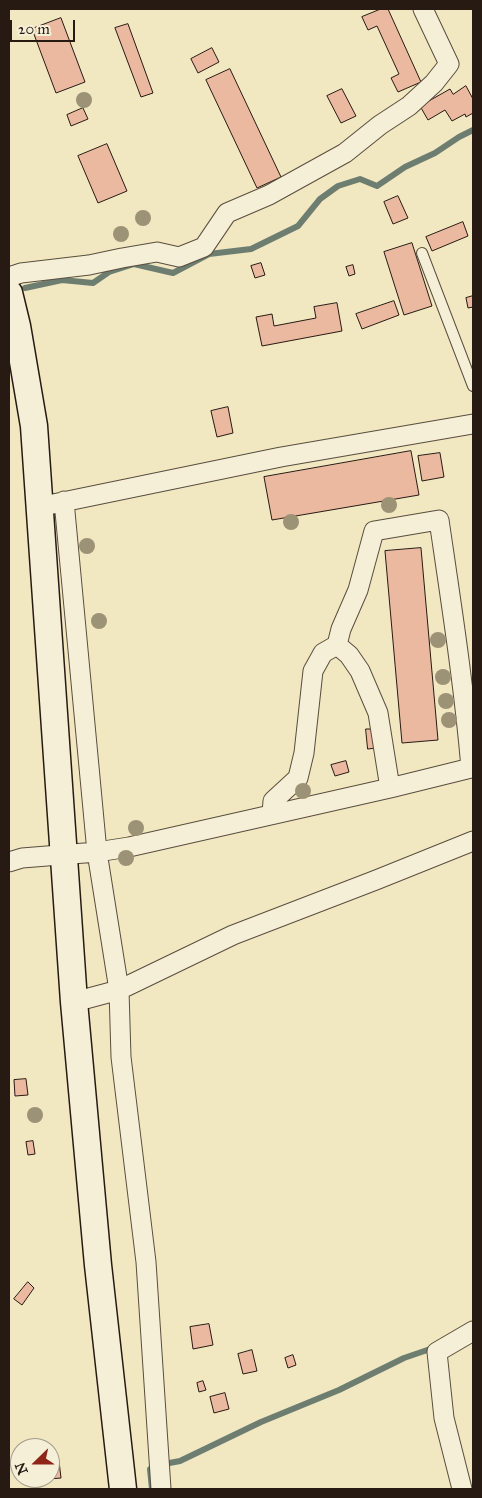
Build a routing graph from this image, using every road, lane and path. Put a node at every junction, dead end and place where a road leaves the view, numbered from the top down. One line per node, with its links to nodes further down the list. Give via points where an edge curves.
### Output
1 (423, 9): 3 (street, via 449,64 434,83 409,106 345,153 269,195 227,213 204,247 179,257 157,252)
2 (422, 253): 5 (lane)
3 (9, 277)
4 (9, 293): 7 (main road)
5 (473, 386)
6 (473, 424): 7 (street, via 281,457)
7 (52, 504): 12 (street); 13 (main road)
8 (337, 646): 9 (street, via 349,654 360,671 378,713); 9 (street, via 358,590 374,531 439,520 457,639 471,768); 10 (street, via 323,653 313,671 304,754 298,778 273,801)
9 (390, 788): 10 (street)
10 (272, 814): 12 (street)
11 (473, 841): 15 (street, via 233,935)
12 (97, 852): 13 (street); 15 (street)
13 (62, 855): 14 (street); 16 (main road)
14 (9, 862)
15 (119, 990): 16 (street); 19 (street, via 121,1057 150,1301)
16 (74, 1002): 18 (main road)
17 (473, 1331): 20 (street, via 437,1352 444,1418)
18 (122, 1489)
19 (161, 1489)
20 (462, 1489)

